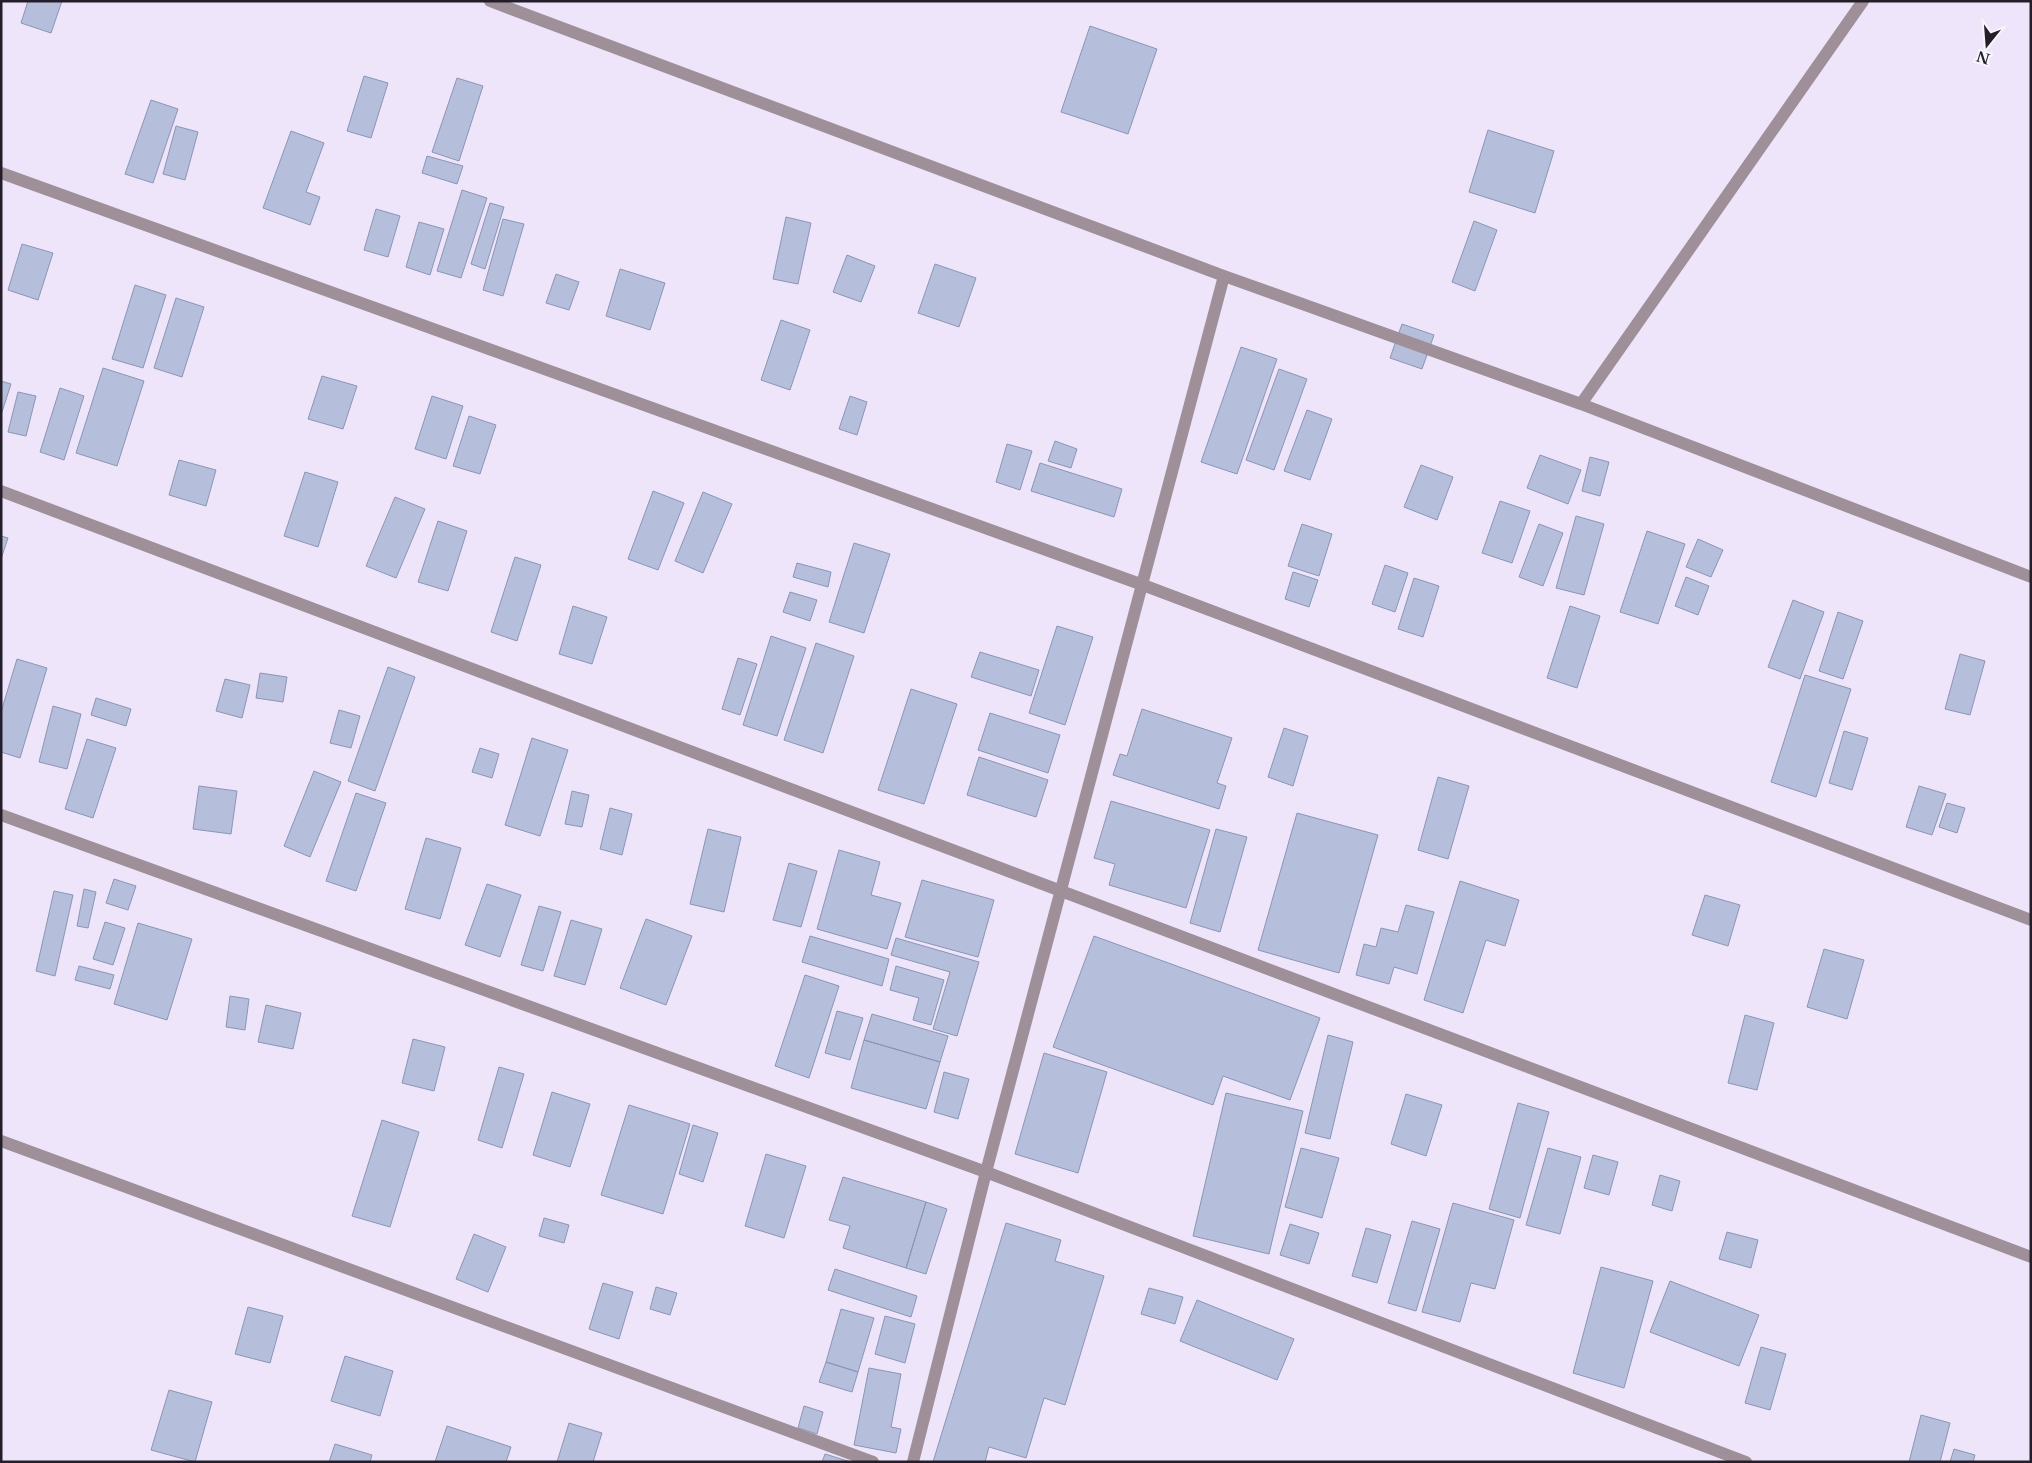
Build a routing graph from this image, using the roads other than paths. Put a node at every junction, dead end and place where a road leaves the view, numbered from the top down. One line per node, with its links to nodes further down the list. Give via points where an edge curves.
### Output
1 (490, 1): 4 (street)
2 (1863, 1): 5 (street)
3 (1, 173): 8 (street)
4 (1224, 276): 5 (street); 8 (street)
5 (1581, 404): 7 (street)
6 (1, 491): 10 (street)
7 (2031, 577)
8 (1143, 584): 10 (street); 11 (street)
9 (1, 815): 13 (street)
10 (1062, 890): 13 (street); 14 (street)
11 (2031, 920)
12 (1, 1140): 15 (street)
13 (986, 1172): 16 (street); 17 (street)
14 (2031, 1256)
15 (873, 1462)
16 (912, 1462)
17 (1746, 1462)

